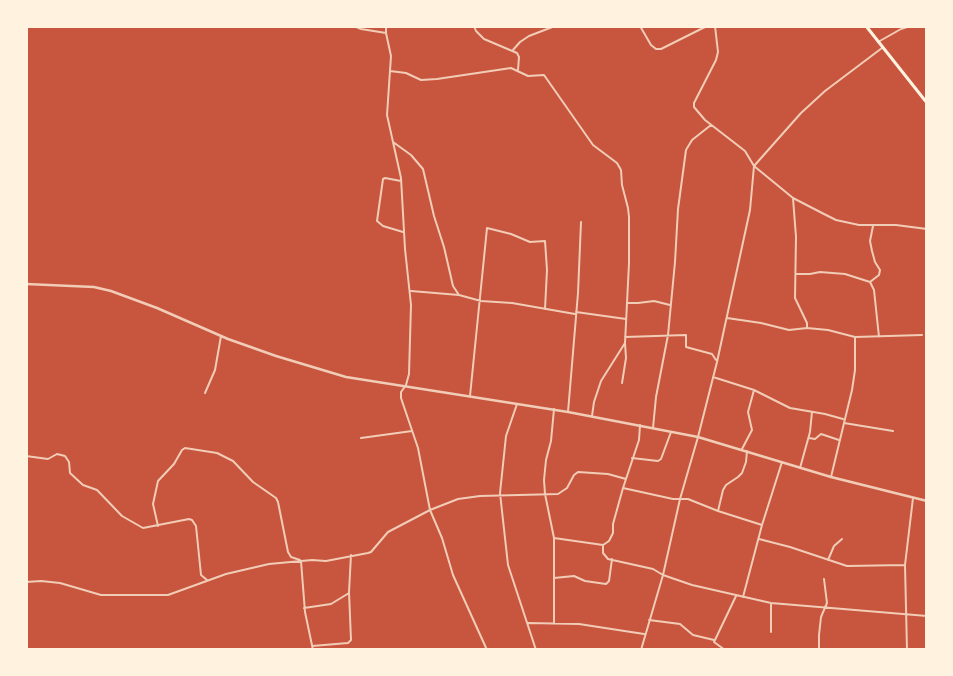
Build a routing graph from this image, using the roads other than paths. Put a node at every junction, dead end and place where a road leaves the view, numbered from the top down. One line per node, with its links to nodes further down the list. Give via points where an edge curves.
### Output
1 (354, 26): 10 (street)
2 (386, 26): 10 (street)
3 (474, 26): 13 (street, via 484,39)
4 (556, 26): 13 (street, via 529,36)
5 (640, 26): 6 (street, via 651,45 661,50)
6 (708, 26)
7 (715, 26): 17 (street, via 716,60 694,103)
8 (866, 26): 11 (main road)
9 (910, 26): 11 (street)
10 (386, 33): 15 (street, via 391,56)
11 (878, 42): 12 (main road)
12 (883, 48): 16 (main road); 21 (street, via 829,87)
13 (513, 50): 14 (street, via 519,58)
14 (518, 70): 15 (street, via 511,68 431,80); 34 (street, via 528,76 548,78 594,145 619,166 629,217)
15 (390, 72): 18 (street, via 387,115)
16 (927, 104)
17 (711, 125): 21 (street, via 745,151); 35 (street, via 692,140 686,150)
18 (394, 142): 19 (street); 20 (street)
19 (402, 148): 20 (street); 32 (street, via 417,159 423,169 452,281)
20 (396, 152): 22 (street)
21 (754, 166): 23 (street); 38 (street, via 750,210)
22 (401, 181): 27 (street); 27 (street, via 382,180 377,221)
23 (793, 198): 25 (street, via 836,220); 28 (street)
24 (581, 222): 37 (street)
25 (873, 226): 26 (street); 29 (street, via 872,251 880,270)
26 (927, 229)
27 (404, 232): 31 (street)
28 (796, 274): 29 (street, via 845,274); 40 (street, via 795,298)
29 (870, 282): 47 (street, via 874,290)
30 (26, 284): 43 (street, via 94,287 111,291)
31 (410, 291): 32 (street); 53 (street, via 409,374)
32 (459, 295): 33 (street)
33 (481, 301): 36 (street); 36 (street, via 486,230 489,228 530,242 545,242); 56 (street)
34 (627, 303): 35 (street, via 654,300); 39 (street)
35 (670, 305): 41 (street)
36 (545, 309): 37 (street)
37 (575, 313): 39 (street); 59 (street)
38 (727, 318): 40 (street, via 789,330); 50 (street)
39 (626, 319): 44 (street)
40 (807, 328): 46 (street)
41 (668, 335): 45 (street); 48 (street); 50 (street, via 686,335 686,347 712,354)
42 (922, 335): 47 (street)
43 (221, 336): 53 (street, via 336,375); 55 (street, via 215,370)
44 (625, 336): 45 (street); 49 (street)
45 (660, 336): 48 (street)
46 (855, 337): 47 (street); 62 (street, via 854,379)
47 (879, 337)
48 (667, 341): 64 (street)
49 (625, 343): 52 (street); 61 (street, via 601,381)
50 (716, 362): 51 (street)
51 (713, 377): 54 (street); 68 (street)
52 (622, 383)
53 (406, 385): 56 (street); 65 (street, via 401,398)
54 (754, 390): 60 (street, via 784,406); 72 (street, via 748,412 752,430)
55 (205, 393)
56 (470, 396): 57 (street)
57 (517, 404): 58 (street); 82 (street, via 506,436)
58 (554, 409): 59 (street); 81 (street, via 546,460)
59 (568, 412): 61 (street)
60 (812, 412): 62 (street); 70 (street)
61 (592, 416): 63 (street)
62 (843, 421): 67 (street); 71 (street)
63 (640, 425): 64 (street); 75 (street, via 639,440)
64 (652, 428): 66 (street)
65 (412, 431): 69 (street); 86 (street)
66 (671, 431): 68 (street); 75 (street, via 658,461)
67 (893, 431)
68 (698, 437): 72 (street); 84 (street)
69 (361, 438)
70 (809, 438): 71 (street, via 815,439 821,434); 77 (street)
71 (839, 440): 78 (street)
72 (742, 449): 73 (street)
73 (747, 451): 76 (street); 87 (street, via 742,473 726,485)
74 (26, 456): 89 (street, via 65,456 70,462 72,475 83,485 97,490 122,516 144,528)
75 (632, 458): 79 (street)
76 (782, 462): 77 (street); 88 (street)
77 (800, 468): 78 (street)
78 (831, 477): 83 (street)
79 (626, 478): 80 (street); 81 (street, via 578,472 562,492)
80 (623, 488): 84 (street); 93 (street, via 613,533)
81 (545, 494): 82 (street); 90 (street)
82 (501, 496): 86 (street, via 468,497); 113 (street, via 508,565)
83 (913, 498): 85 (street); 98 (street)
84 (680, 499): 87 (street); 99 (street)
85 (927, 501)
86 (430, 510): 94 (street, via 388,532 372,552); 120 (street, via 453,575)
87 (718, 511): 88 (street)
88 (762, 525): 91 (street)
89 (158, 526): 97 (street, via 153,504 158,481 182,450 217,453 233,462 276,498 288,552 290,557); 102 (street, via 189,519 194,522 200,570)
90 (554, 538): 93 (street); 100 (street)
91 (759, 539): 96 (street); 106 (street)
92 (842, 539): 96 (street, via 834,546)
93 (604, 545): 95 (street, via 603,553)
94 (351, 555): 97 (street, via 326,561); 104 (street)
95 (612, 560): 99 (street, via 653,569); 100 (street, via 606,584 574,576)
96 (828, 560): 98 (street, via 846,566)
97 (301, 561): 102 (street, via 269,564); 108 (street)
98 (905, 565): 110 (street)
99 (663, 575): 105 (street); 112 (street)
100 (553, 578): 114 (street)
101 (824, 579): 109 (street)
102 (207, 580): 103 (street, via 168,595 149,596 101,596 60,583)
103 (26, 582)
104 (350, 592): 108 (street, via 331,604); 118 (street, via 351,640 348,643)
105 (736, 596): 106 (street); 117 (street)
106 (744, 597): 107 (street)
107 (771, 603): 109 (street); 115 (street)
108 (304, 608): 118 (street)
109 (825, 608): 110 (street); 124 (street)
110 (907, 616): 111 (street); 125 (street)
111 (927, 616)
112 (649, 620): 116 (street); 117 (street, via 680,624 693,635)
113 (528, 624): 114 (street); 121 (street)
114 (554, 624): 116 (street, via 579,624)
115 (771, 632)
116 (645, 634): 122 (street)
117 (714, 640): 123 (street, via 714,644)
118 (312, 646): 119 (street)
119 (313, 650)
120 (487, 650)
121 (536, 650)
122 (640, 650)
123 (725, 650)
124 (819, 650)
125 (907, 650)

